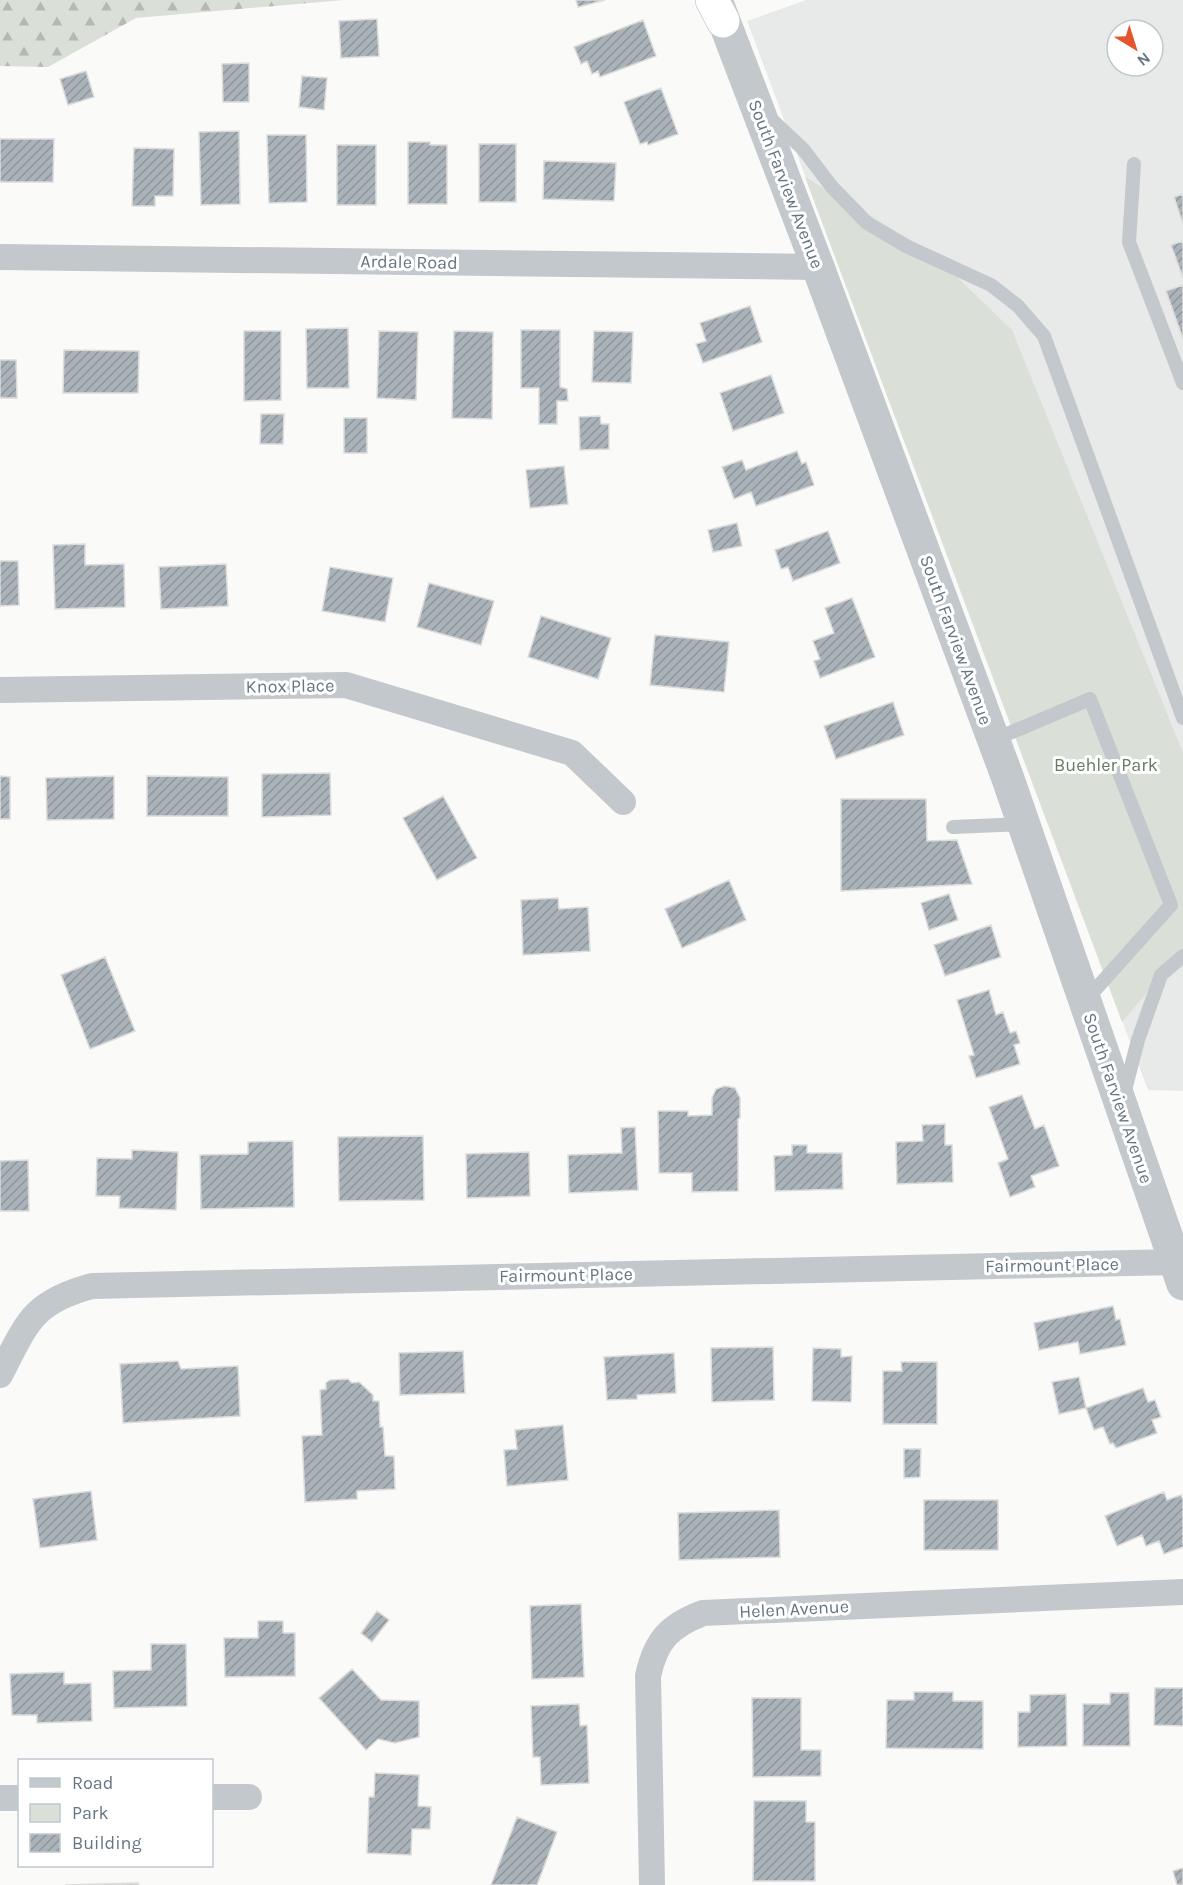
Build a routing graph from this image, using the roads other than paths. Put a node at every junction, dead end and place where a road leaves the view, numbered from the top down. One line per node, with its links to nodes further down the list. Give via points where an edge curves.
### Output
1 (717, 7): 2 (street, South Farview Avenue)
2 (755, 103): 5 (street, South Farview Avenue); 8 (lane, via 803,149 867,223 906,246 991,285 1018,306 1044,336)
3 (1134, 164): 6 (lane, via 1129,242)
4 (0, 257): 5 (street, Ardale Road)
5 (818, 267): 9 (street, South Farview Avenue)
6 (1183, 383)
7 (0, 690): 10 (street, Knox Place, via 346,685 572,753)
8 (1183, 718)
9 (993, 741): 11 (street, South Farview Avenue); 14 (lane, via 1090,699 1171,905)
10 (623, 802)
11 (1023, 824): 12 (lane); 14 (street, South Farview Avenue)
12 (952, 827)
13 (1183, 956): 15 (lane, via 1161,975)
14 (1085, 1002): 15 (street, South Farview Avenue)
15 (1121, 1105): 16 (street, South Farview Avenue)
16 (1179, 1273): 17 (street, Fairmount Place, via 92,1286 47,1304 28,1322)
17 (0, 1374)
18 (1183, 1592): 23 (street, Helen Avenue, via 704,1613 684,1620 665,1635 653,1654 648,1676)
19 (213, 1797): 20 (street)
20 (249, 1797)
21 (0, 1798): 22 (street)
22 (18, 1798)
23 (652, 1885)

